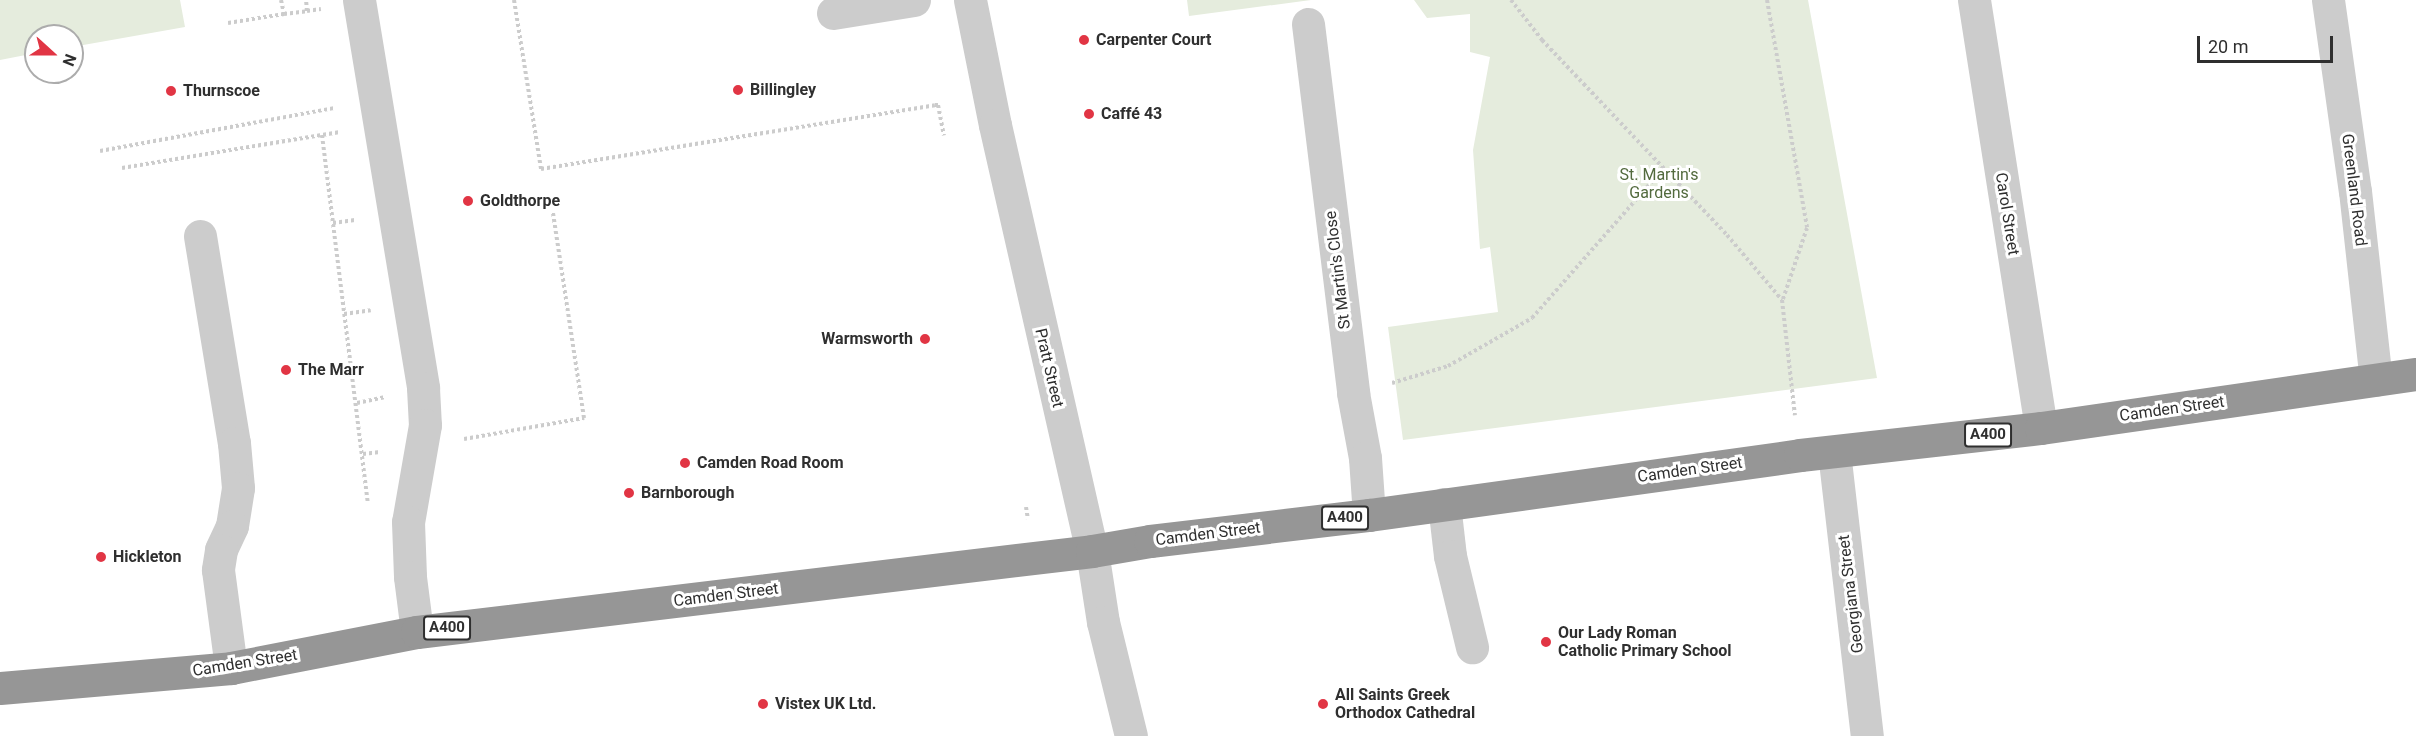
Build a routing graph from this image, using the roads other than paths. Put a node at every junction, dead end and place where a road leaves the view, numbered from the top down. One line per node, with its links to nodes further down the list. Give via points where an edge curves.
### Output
1 (359, 0): 16 (street, via 423,388 425,425 408,522)
2 (914, 0): 6 (street)
3 (970, 0): 15 (street, Pratt Street)
4 (1974, 0): 11 (street, Carol Street)
5 (2328, 0): 10 (street, Greenland Road)
6 (833, 13)
7 (1308, 24): 14 (street, St Martin's Close, via 1353,393 1365,458)
8 (200, 236): 18 (street, via 238,488 232,526 221,550 218,570)
9 (2416, 375): 10 (highway, Camden Street / A400)
10 (2376, 380): 11 (highway, Camden Street / A400)
11 (2041, 428): 12 (highway, Camden Street / A400)
12 (1834, 452): 13 (highway, Camden Street / A400); 21 (street, Georgiana Street)
13 (1444, 504): 14 (highway, Camden Street / A400); 17 (street, via 1450,556)
14 (1369, 515): 15 (highway, Camden Street / A400)
15 (1092, 551): 16 (highway, Camden Street / A400); 20 (street, Pratt Street, via 1098,597)
16 (417, 632): 18 (highway, Camden Street / A400)
17 (1472, 647)
18 (231, 668): 19 (highway, Camden Street / A400)
19 (0, 688)
20 (1131, 736)
21 (1867, 736)

